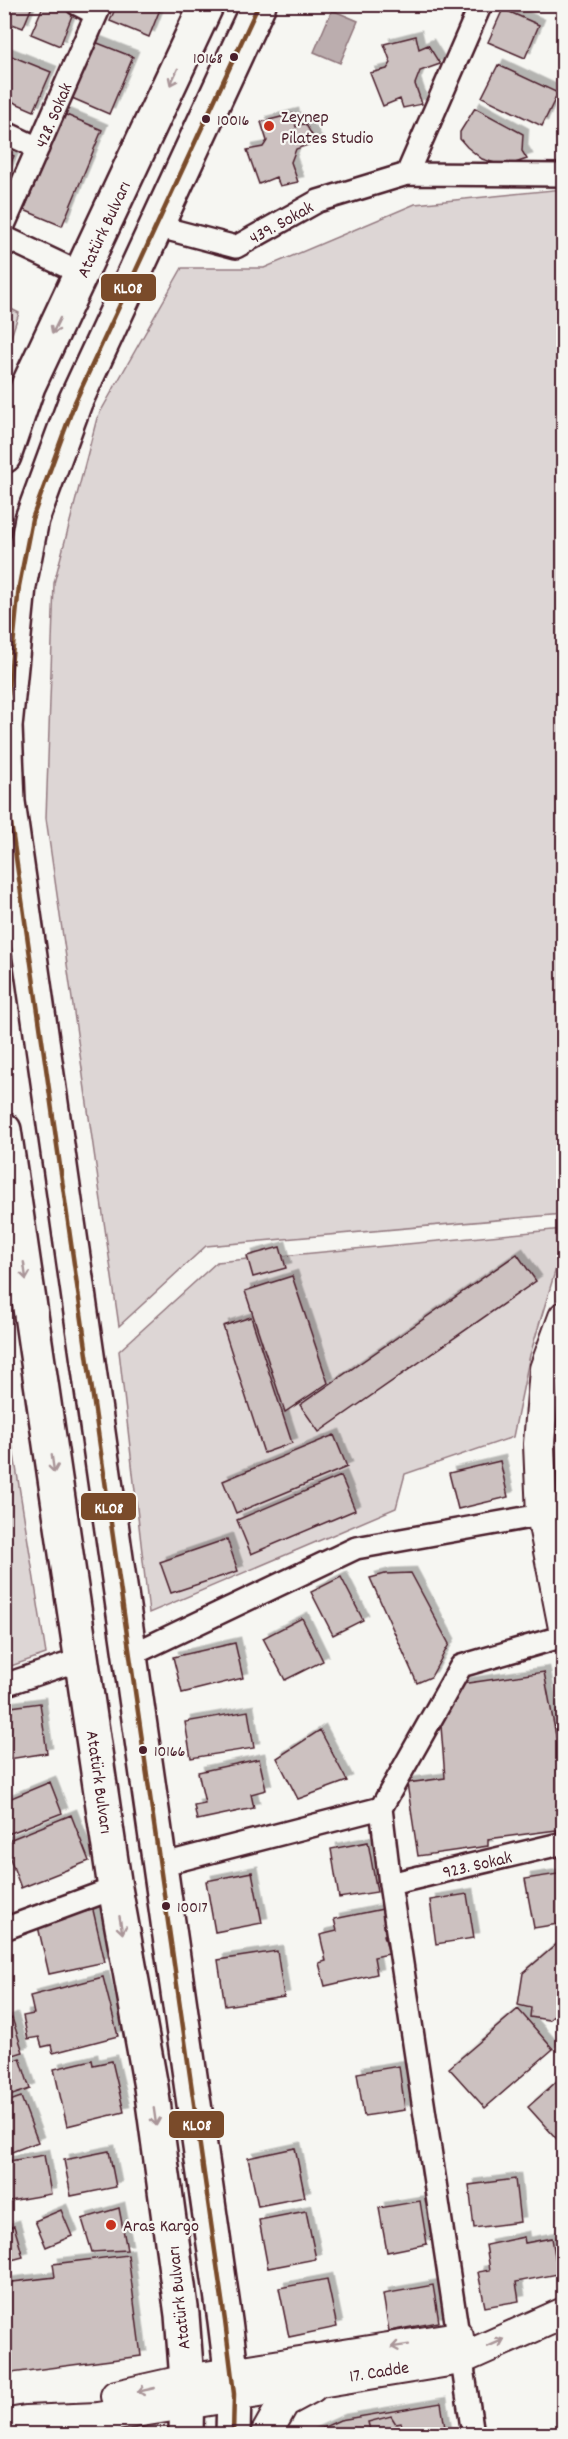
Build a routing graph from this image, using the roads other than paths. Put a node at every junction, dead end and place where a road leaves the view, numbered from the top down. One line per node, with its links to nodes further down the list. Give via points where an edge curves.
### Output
1 (76, 4): 5 (street)
2 (207, 4): 13 (main road, Atatürk Bulvarı, one-way to 13)
3 (259, 4): 11 (main road)
4 (481, 4): 9 (street)
5 (98, 9): 7 (street, 428. Sokak)
6 (4, 132): 7 (street)
7 (38, 148): 10 (street, 428. Sokak)
8 (562, 172): 9 (street, 439. Sokak)
9 (407, 174): 11 (street, 439. Sokak, via 318,201 236,247)
10 (4, 225)
11 (156, 226): 20 (main road, via 75,402 32,519 20,586 5,726 8,802)
12 (4, 237): 13 (street)
13 (82, 274): 14 (main road, Atatürk Bulvarı, one-way to 14, via 28,386)
14 (4, 456)
15 (4, 1130): 21 (main road, Atatürk Bulvarı, one-way to 21)
16 (564, 1317): 17 (main road, via 545,1369 539,1444)
17 (553, 1513): 18 (main road); 20 (street, via 356,1548)
18 (564, 1628)
19 (564, 1636): 23 (street, via 461,1666)
20 (131, 1655): 25 (main road)
21 (82, 1659): 22 (street); 27 (main road, Atatürk Bulvarı)
22 (4, 1684)
23 (381, 1808): 25 (street); 26 (street)
24 (564, 1843): 26 (street, 923. Sokak)
25 (160, 1865): 32 (main road)
26 (390, 1884): 30 (street)
27 (115, 1888): 28 (street); 33 (main road, Atatürk Bulvarı, one-way to 33, via 151,2087 182,2315)
28 (4, 1929)
29 (564, 2313): 30 (main road, 17. Cadde, one-way to 29)
30 (459, 2348): 31 (main road, 17. Cadde); 32 (main road, one-way to 32); 37 (street)
31 (326, 2380): 32 (main road, 17. Cadde); 36 (main road, via 284,2402)
32 (233, 2384): 33 (main road, 17. Cadde); 35 (main road)
33 (187, 2406): 34 (main road, 17. Cadde, via 98,2418)
34 (15, 2423)
35 (233, 2434)
36 (266, 2434)
37 (473, 2434)

